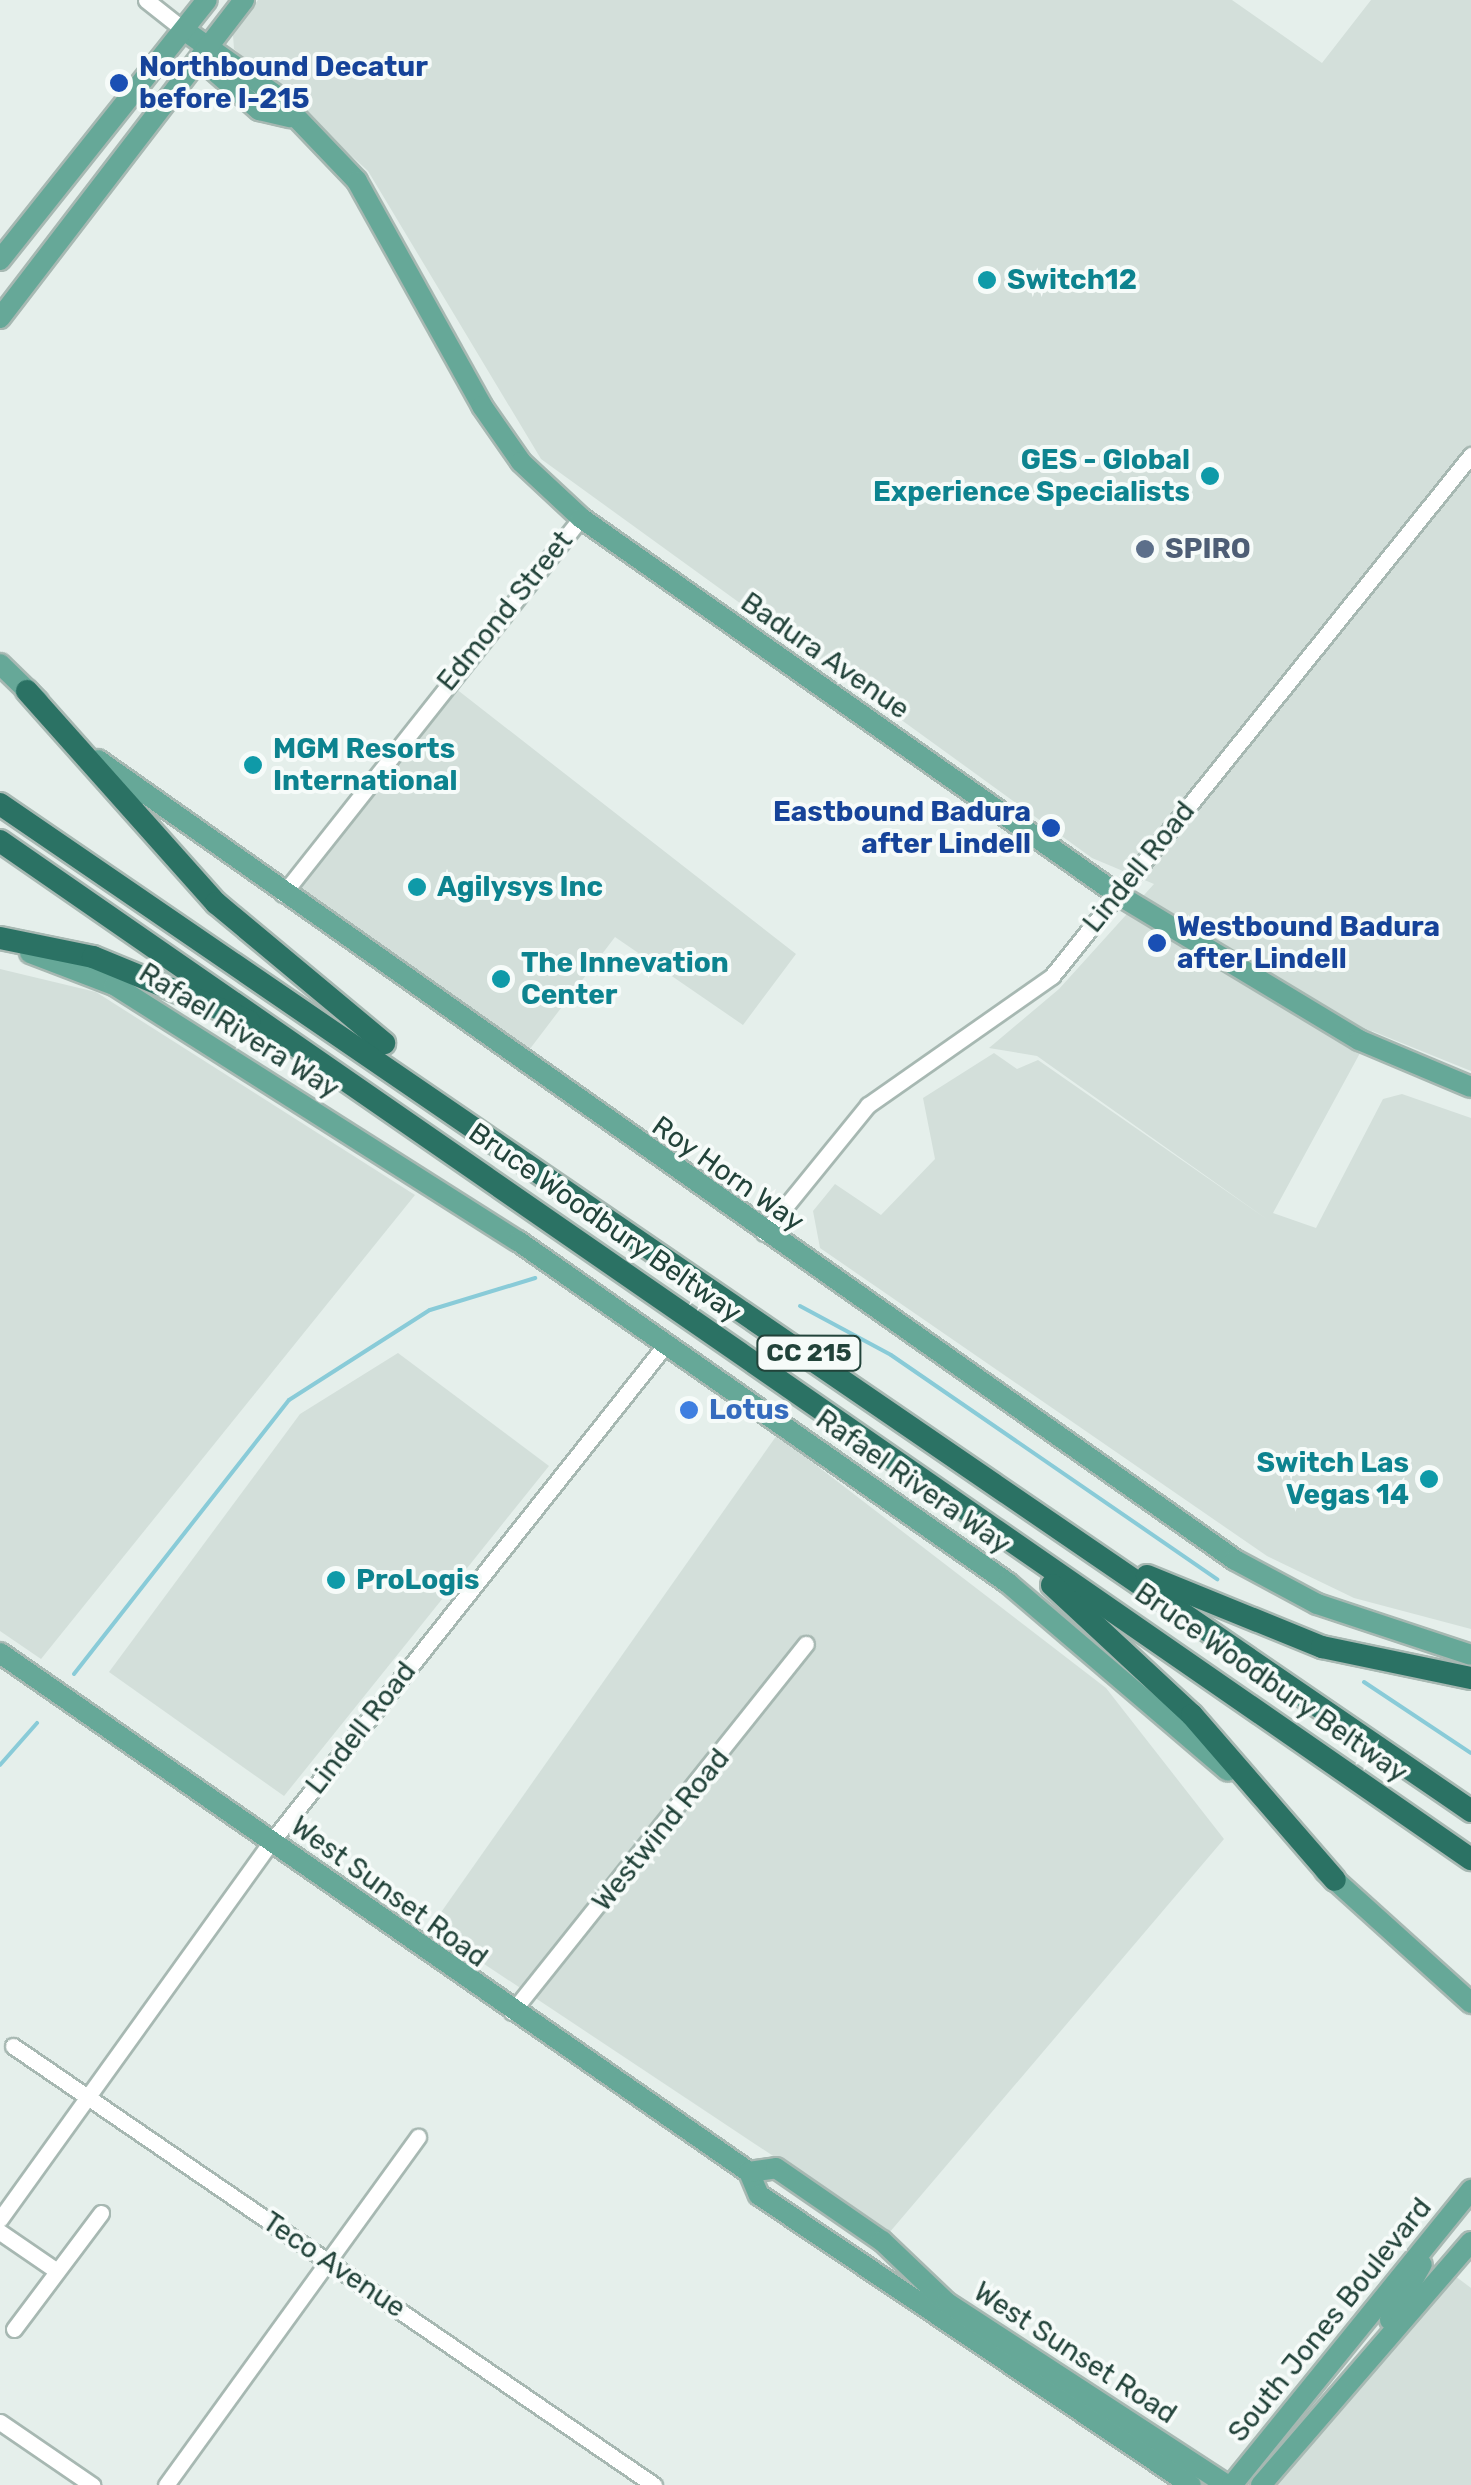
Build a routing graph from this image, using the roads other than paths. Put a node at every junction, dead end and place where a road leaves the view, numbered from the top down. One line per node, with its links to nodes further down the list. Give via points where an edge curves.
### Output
1 (146, 0): 4 (street, Badura Avenue)
2 (208, 0): 4 (main road)
3 (244, 0): 5 (main road)
4 (184, 30): 5 (main road, Badura Avenue); 6 (main road)
5 (206, 48): 7 (main road); 9 (main road, Badura Avenue, via 223,50 357,181 482,406 521,462)
6 (0, 260)
7 (0, 318)
8 (1471, 455): 15 (street, Lindell Road)
9 (581, 518): 14 (street, Edmond Street); 15 (main road, Badura Avenue)
10 (0, 664): 11 (main road, Roy Horn Way)
11 (27, 691): 14 (main road, Roy Horn Way, via 100,762); 19 (highway, via 216,903)
12 (0, 804): 19 (highway, Bruce Woodbury Beltway / CC 215)
13 (0, 841): 17 (highway, Bruce Woodbury Beltway / CC 215)
14 (282, 894): 20 (main road, Roy Horn Way)
15 (1117, 894): 18 (main road, Badura Avenue, via 1356,1038); 20 (street, Lindell Road, via 1052,976 868,1105)
16 (0, 940): 17 (highway, via 111,964 239,1015); 21 (main road, Rafael Rivera Way, via 114,985)
17 (336, 1068): 22 (highway, Bruce Woodbury Beltway / CC 215)
18 (1471, 1087)
19 (502, 1142): 23 (highway, Bruce Woodbury Beltway / CC 215)
20 (764, 1233): 26 (main road, Roy Horn Way, via 1235,1560 1317,1604)
21 (666, 1344): 29 (street, Lindell Road); 31 (main road, Rafael Rivera Way, via 1114,1667)
22 (885, 1452): 30 (highway, Bruce Woodbury Beltway / CC 215); 31 (highway, via 1125,1647)
23 (1116, 1564): 27 (highway, via 1322,1647); 28 (highway, Bruce Woodbury Beltway / CC 215)
24 (806, 1644): 33 (street, Westwind Road)
25 (0, 1653): 29 (main road, West Sunset Road)
26 (1471, 1655)
27 (1471, 1678)
28 (1471, 1812)
29 (272, 1841): 33 (main road, West Sunset Road); 35 (street, Lindell Road)
30 (1471, 1860)
31 (1334, 1880): 32 (main road, Rafael Rivera Way)
32 (1471, 2003)
33 (512, 2012): 37 (main road, West Sunset Road)
34 (13, 2046): 35 (street, Teco Avenue)
35 (87, 2096): 40 (street, Lindell Road); 44 (street, Teco Avenue)
36 (418, 2138): 44 (street)
37 (749, 2172): 52 (main road, West Sunset Road, via 759,2195); 53 (main road, West Sunset Road, via 776,2168 882,2241 946,2302)
38 (1471, 2190): 43 (main road, South Jones Boulevard)
39 (101, 2213): 45 (street)
40 (0, 2219)
41 (0, 2232): 45 (street)
42 (1471, 2242): 47 (main road, South Jones Boulevard)
43 (1423, 2248): 47 (main road, via 1422,2271 1391,2314); 53 (main road, South Jones Boulevard)
44 (329, 2262): 50 (street); 51 (street, Teco Avenue)
45 (57, 2271): 46 (street)
46 (14, 2330)
47 (1390, 2332): 54 (main road, South Jones Boulevard)
48 (0, 2422): 49 (street)
49 (92, 2485)
50 (166, 2485)
51 (654, 2485)
52 (1191, 2485)
53 (1230, 2485)
54 (1261, 2485)

